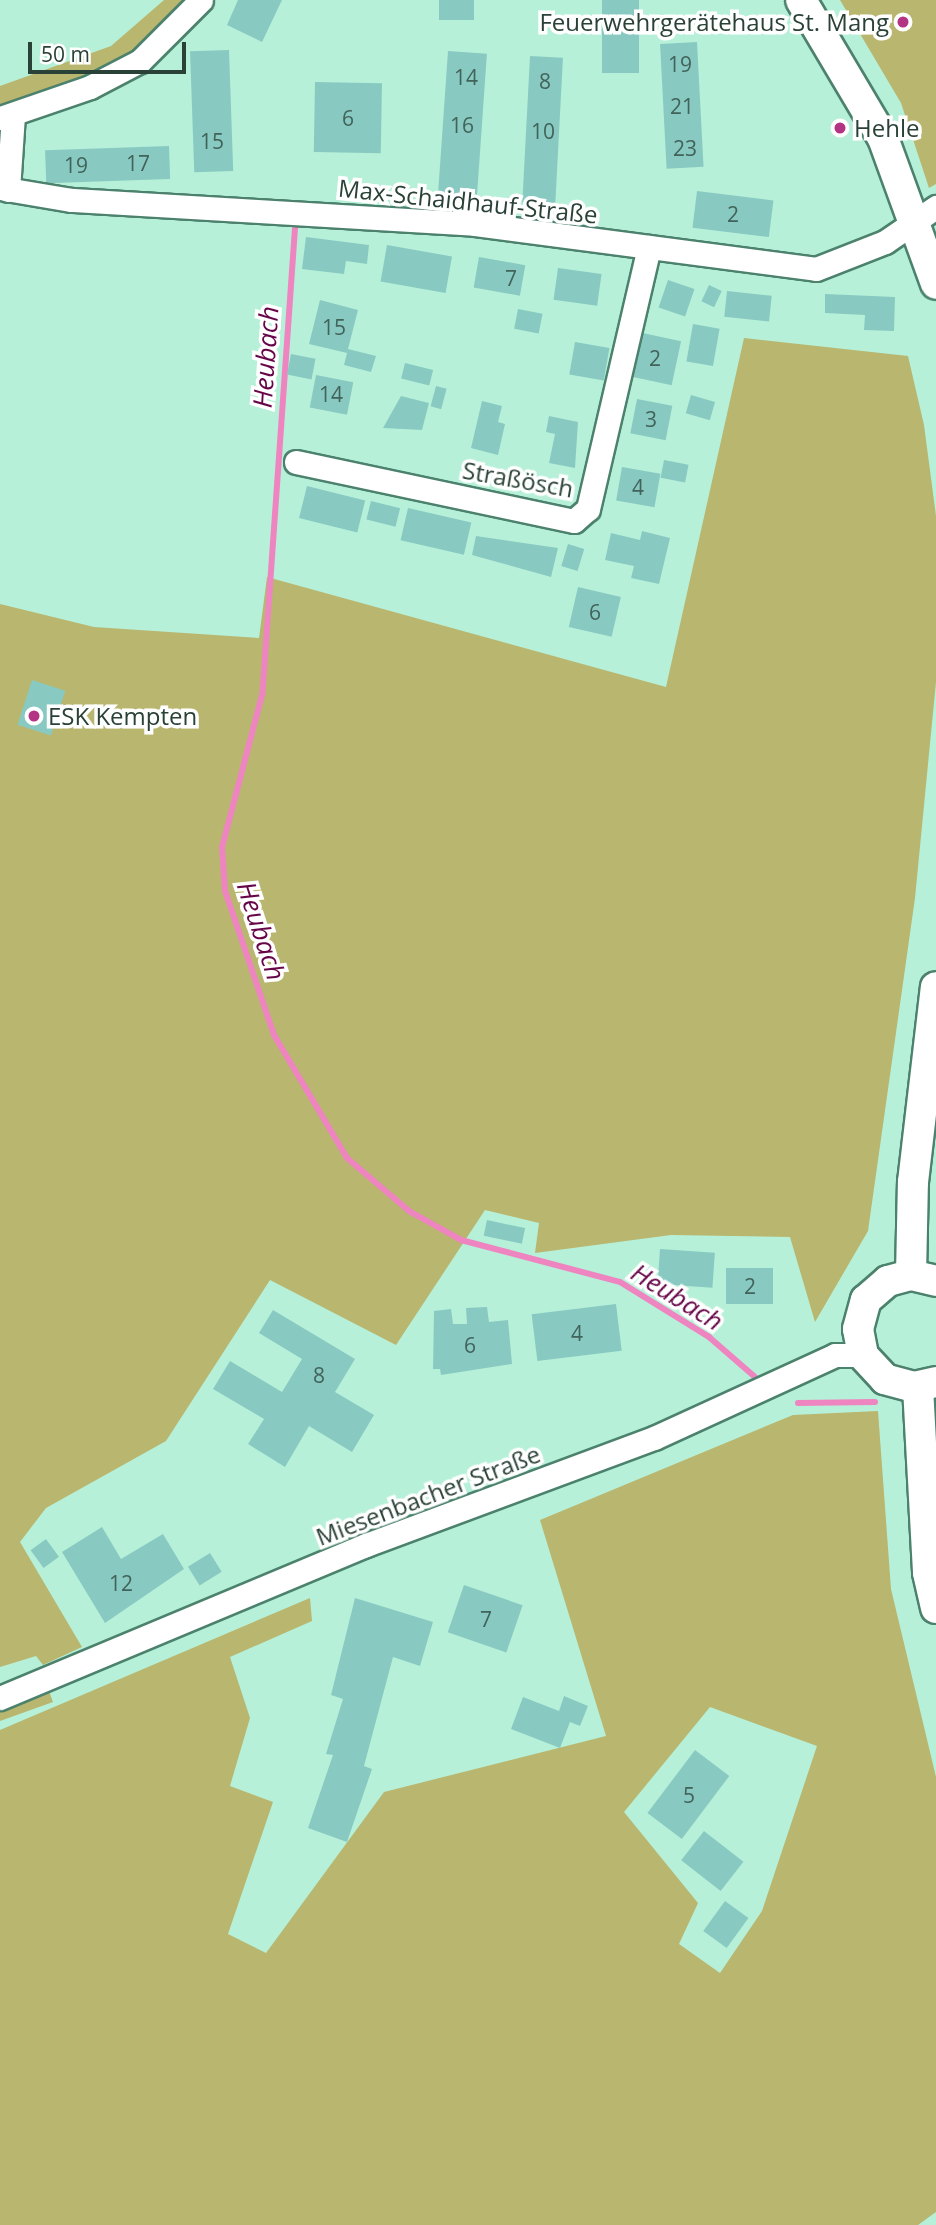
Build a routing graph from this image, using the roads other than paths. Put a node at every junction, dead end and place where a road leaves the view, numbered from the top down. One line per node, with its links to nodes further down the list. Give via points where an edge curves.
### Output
1 (201, 0): 3 (street, via 140,61 90,88)
2 (801, 0): 5 (main road)
3 (7, 116): 4 (street)
4 (4, 189): 6 (street, Max-Schaidhauf-Straße, via 72,200 475,224)
5 (921, 210): 6 (street, Max-Schaidhauf-Straße, via 885,242 816,269); 7 (main road)
6 (649, 247): 8 (street, Straßösch, via 588,509 575,521)
7 (936, 284)
8 (296, 462)
9 (936, 987): 10 (main road, via 913,1182)
10 (923, 1278): 11 (main road, via 888,1281 866,1300 858,1329)
11 (863, 1355): 12 (main road, via 885,1379); 14 (street, Miesenbacher Straße, via 835,1355 654,1438 366,1545)
12 (927, 1384): 13 (main road, via 928,1573)
13 (936, 1608)
14 (6, 1696)

